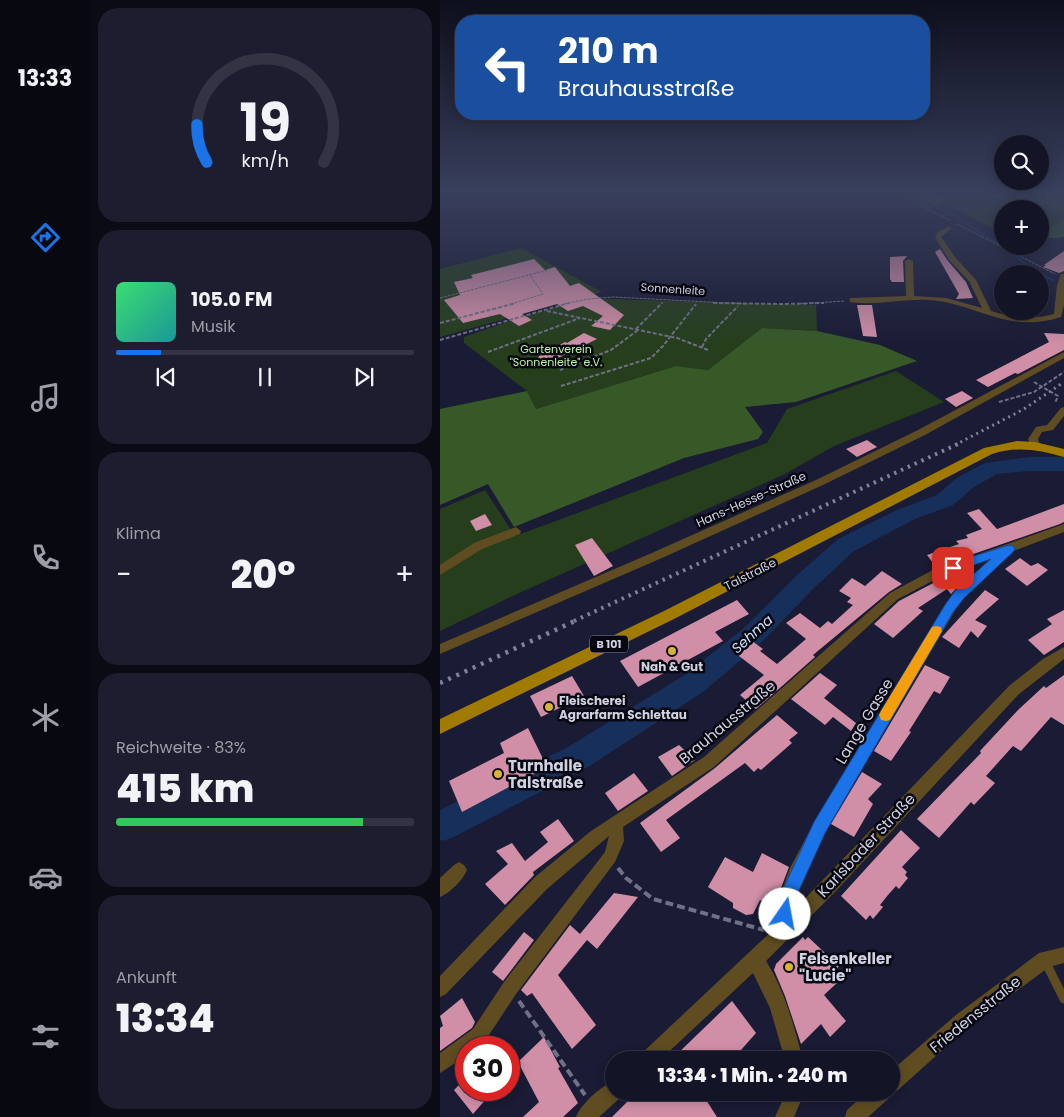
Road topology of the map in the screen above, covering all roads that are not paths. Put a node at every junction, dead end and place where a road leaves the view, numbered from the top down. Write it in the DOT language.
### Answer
graph roads {
  1 [pos="942,243"];
  2 [pos="909,261"];
  3 [pos="1063,277"];
  4 [pos="910,298"];
  5 [pos="853,300"];
  6 [pos="986,311"];
  7 [pos="1058,315"];
  8 [pos="1064,322"];
  9 [pos="1064,355"];
  10 [pos="1064,410"];
  11 [pos="1035,446"];
  12 [pos="1064,453"];
  13 [pos="1064,528"];
  14 [pos="516,531"];
  15 [pos="1009,549"];
  16 [pos="440,570"];
  17 [pos="440,649"];
  18 [pos="1064,652"];
  19 [pos="440,727"];
  20 [pos="614,824"];
  21 [pos="459,870"];
  22 [pos="440,889"];
  23 [pos="778,935"];
  24 [pos="1064,955"];
  25 [pos="1044,959"];
  26 [pos="755,960"];
  27 [pos="440,988"];
  28 [pos="1064,999"];
  29 [pos="656,1051"];
  30 [pos="792,1051"];
  31 [pos="440,1064"];
  32 [pos="900,1076"];
  33 [pos="605,1099"];
  34 [pos="792,1101"];
  35 [pos="871,1101"];
  36 [pos="590,1113"];
  37 [pos="784,1117"];
  38 [pos="854,1117"];
  1 -- 6 [label="street"];
  2 -- 4 [label="street"];
  3 -- 7 [label="street"];
  4 -- 5 [label="street"];
  4 -- 6 [label="street"];
  6 -- 7 [label="street"];
  7 -- 8 [label="street"];
  9 -- 17 [label="street, Hans-Hesse-Straße"];
  10 -- 11 [label="street"];
  11 -- 12 [label="main road, Talstraße / B 101"];
  11 -- 19 [label="main road, Talstraße / B 101"];
  13 -- 15 [label="street, Brauhausstraße"];
  14 -- 16 [label="street"];
  15 -- 20 [label="street, Brauhausstraße"];
  15 -- 23 [label="street, Lange Gasse"];
  18 -- 23 [label="street, Karlsbader Straße"];
  20 -- 27 [label="street, Brauhausstraße"];
  20 -- 31 [label="street"];
  21 -- 22 [label="street"];
  23 -- 26 [label="street, Karlsbader Straße"];
  24 -- 25 [label="street, Friedensstraße"];
  25 -- 28 [label="lane"];
  25 -- 32 [label="street, Friedensstraße"];
  26 -- 29 [label="street, Karlsbader Straße"];
  26 -- 30 [label="street"];
  33 -- 36 [label="street"];
  34 -- 37 [label="street"];
  35 -- 38 [label="street"];
}
